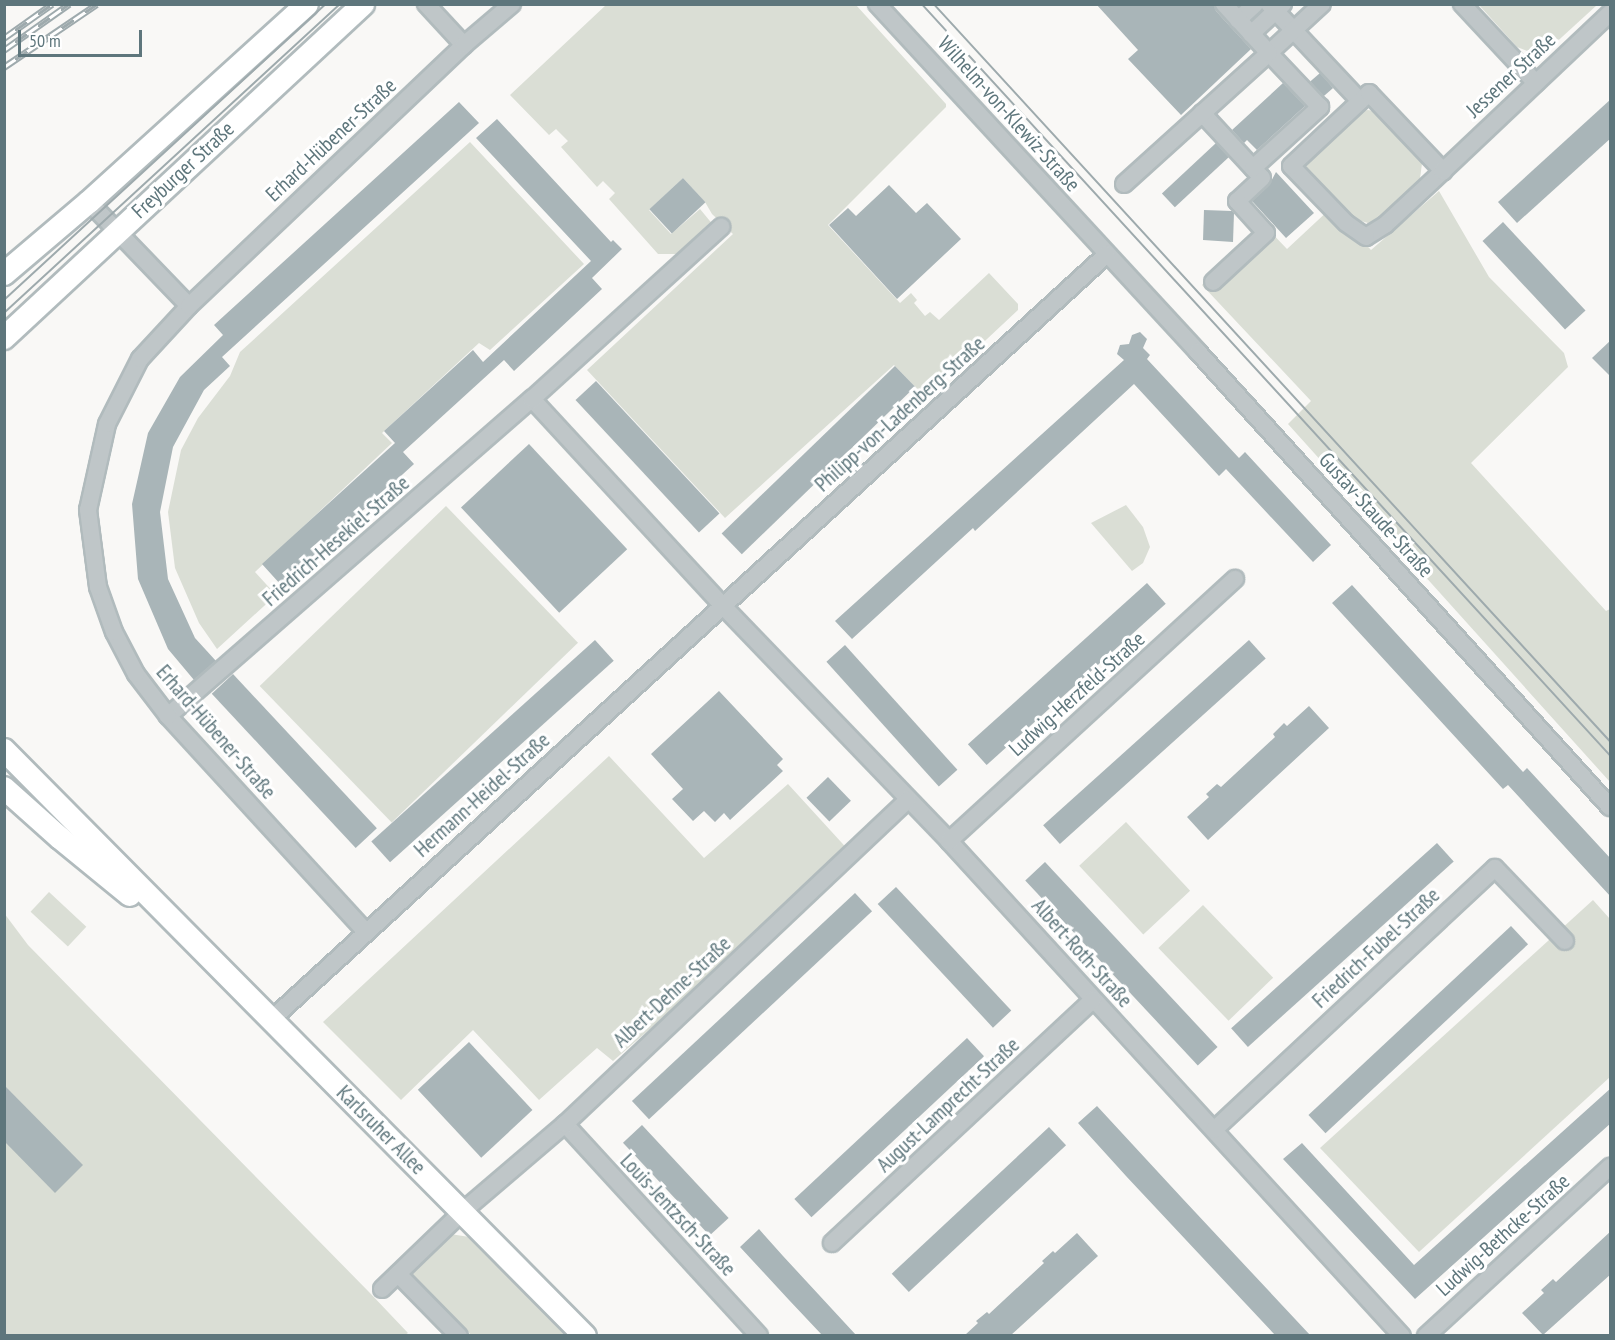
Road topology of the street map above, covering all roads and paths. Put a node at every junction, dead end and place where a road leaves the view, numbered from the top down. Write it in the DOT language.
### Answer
graph roads {
  1 [pos="307,4"];
  2 [pos="363,4"];
  3 [pos="426,4"];
  4 [pos="512,4"];
  5 [pos="877,4"];
  6 [pos="1224,4"];
  7 [pos="1255,4"];
  8 [pos="1322,4"];
  9 [pos="1462,4"];
  10 [pos="1276,7"];
  11 [pos="1611,13"];
  12 [pos="1238,20"];
  13 [pos="1294,30"];
  14 [pos="1251,34"];
  15 [pos="464,45"];
  16 [pos="1269,53"];
  17 [pos="1536,83"];
  18 [pos="1360,101"];
  19 [pos="1202,113"];
  20 [pos="1253,168"];
  21 [pos="1443,171"];
  22 [pos="1124,184"];
  23 [pos="89,202"];
  24 [pos="721,227"];
  25 [pos="117,231"];
  26 [pos="1107,254"];
  27 [pos="4,274"];
  28 [pos="1213,282"];
  29 [pos="189,306"];
  30 [pos="4,338"];
  31 [pos="532,399"];
  32 [pos="1235,579"];
  33 [pos="723,606"];
  34 [pos="168,716"];
  35 [pos="4,750"];
  36 [pos="4,788"];
  37 [pos="908,800"];
  38 [pos="1611,807"];
  39 [pos="949,841"];
  40 [pos="177,925"];
  41 [pos="366,932"];
  42 [pos="1565,941"];
  43 [pos="1093,1000"];
  44 [pos="272,1019"];
  45 [pos="565,1124"];
  46 [pos="1214,1130"];
  47 [pos="1611,1167"];
  48 [pos="462,1212"];
  49 [pos="832,1243"];
  50 [pos="398,1274"];
  51 [pos="382,1289"];
  52 [pos="459,1335"];
  53 [pos="585,1335"];
  54 [pos="759,1335"];
  55 [pos="1402,1335"];
  56 [pos="1426,1335"];
  1 -- 23 [label="street, Freyburger Straße"];
  2 -- 25 [label="street, Freyburger Straße"];
  3 -- 15 [label="street"];
  4 -- 15 [label="street"];
  5 -- 26 [label="street, Wilhelm-von-Klewiz-Straße"];
  6 -- 12 [label="street"];
  7 -- 12 [label="street"];
  8 -- 13 [label="street"];
  9 -- 17 [label="street"];
  10 -- 13 [label="street"];
  10 -- 14 [label="street"];
  11 -- 17 [label="street, Jessener Straße"];
  12 -- 14 [label="street"];
  13 -- 16 [label="street"];
  13 -- 18 [label="street"];
  14 -- 16 [label="street"];
  15 -- 29 [label="street, Erhard-Hübener-Straße"];
  16 -- 19 [label="street"];
  16 -- 20 [label="street"];
  17 -- 21 [label="street, Jessener Straße"];
  18 -- 21 [label="street"];
  18 -- 21 [label="street, Jessener Straße"];
  19 -- 20 [label="street"];
  19 -- 22 [label="street"];
  20 -- 28 [label="street"];
  23 -- 25 [label="street"];
  23 -- 27 [label="street, Freyburger Straße"];
  24 -- 31 [label="street, Friedrich-Hesekiel-Straße"];
  25 -- 29 [label="street"];
  25 -- 30 [label="street, Freyburger Straße"];
  26 -- 33 [label="street, Philipp-von-Ladenberg-Straße"];
  26 -- 38 [label="street, Gustav-Staude-Straße"];
  29 -- 34 [label="street, Erhard-Hübener-Straße"];
  31 -- 33 [label="street"];
  31 -- 34 [label="street, Friedrich-Hesekiel-Straße"];
  32 -- 39 [label="street, Ludwig-Herzfeld-Straße"];
  33 -- 37 [label="street, Albert-Roth-Straße"];
  33 -- 41 [label="street, Hermann-Heidel-Straße"];
  34 -- 41 [label="street, Erhard-Hübener-Straße"];
  35 -- 40 [label="street, Karlsruher Allee"];
  36 -- 40 [label="street, Karlsruher Allee"];
  37 -- 39 [label="street, Albert-Roth-Straße"];
  37 -- 45 [label="street, Albert-Dehne-Straße"];
  39 -- 43 [label="street, Albert-Roth-Straße"];
  40 -- 44 [label="street, Karlsruher Allee"];
  41 -- 44 [label="street, Hermann-Heidel-Straße"];
  42 -- 46 [label="street, Friedrich-Fubel-Straße"];
  43 -- 46 [label="street, Albert-Roth-Straße"];
  43 -- 49 [label="street, August-Lamprecht-Straße"];
  44 -- 48 [label="street, Karlsruher Allee"];
  45 -- 48 [label="street, Albert-Dehne-Straße"];
  45 -- 54 [label="street, Louis-Jentzsch-Straße"];
  46 -- 55 [label="street, Albert-Roth-Straße"];
  47 -- 56 [label="street, Ludwig-Bethcke-Straße"];
  48 -- 50 [label="street, Albert-Dehne-Straße"];
  48 -- 53 [label="street, Karlsruher Allee"];
  50 -- 51 [label="street, Albert-Dehne-Straße"];
  50 -- 52 [label="street"];
}
